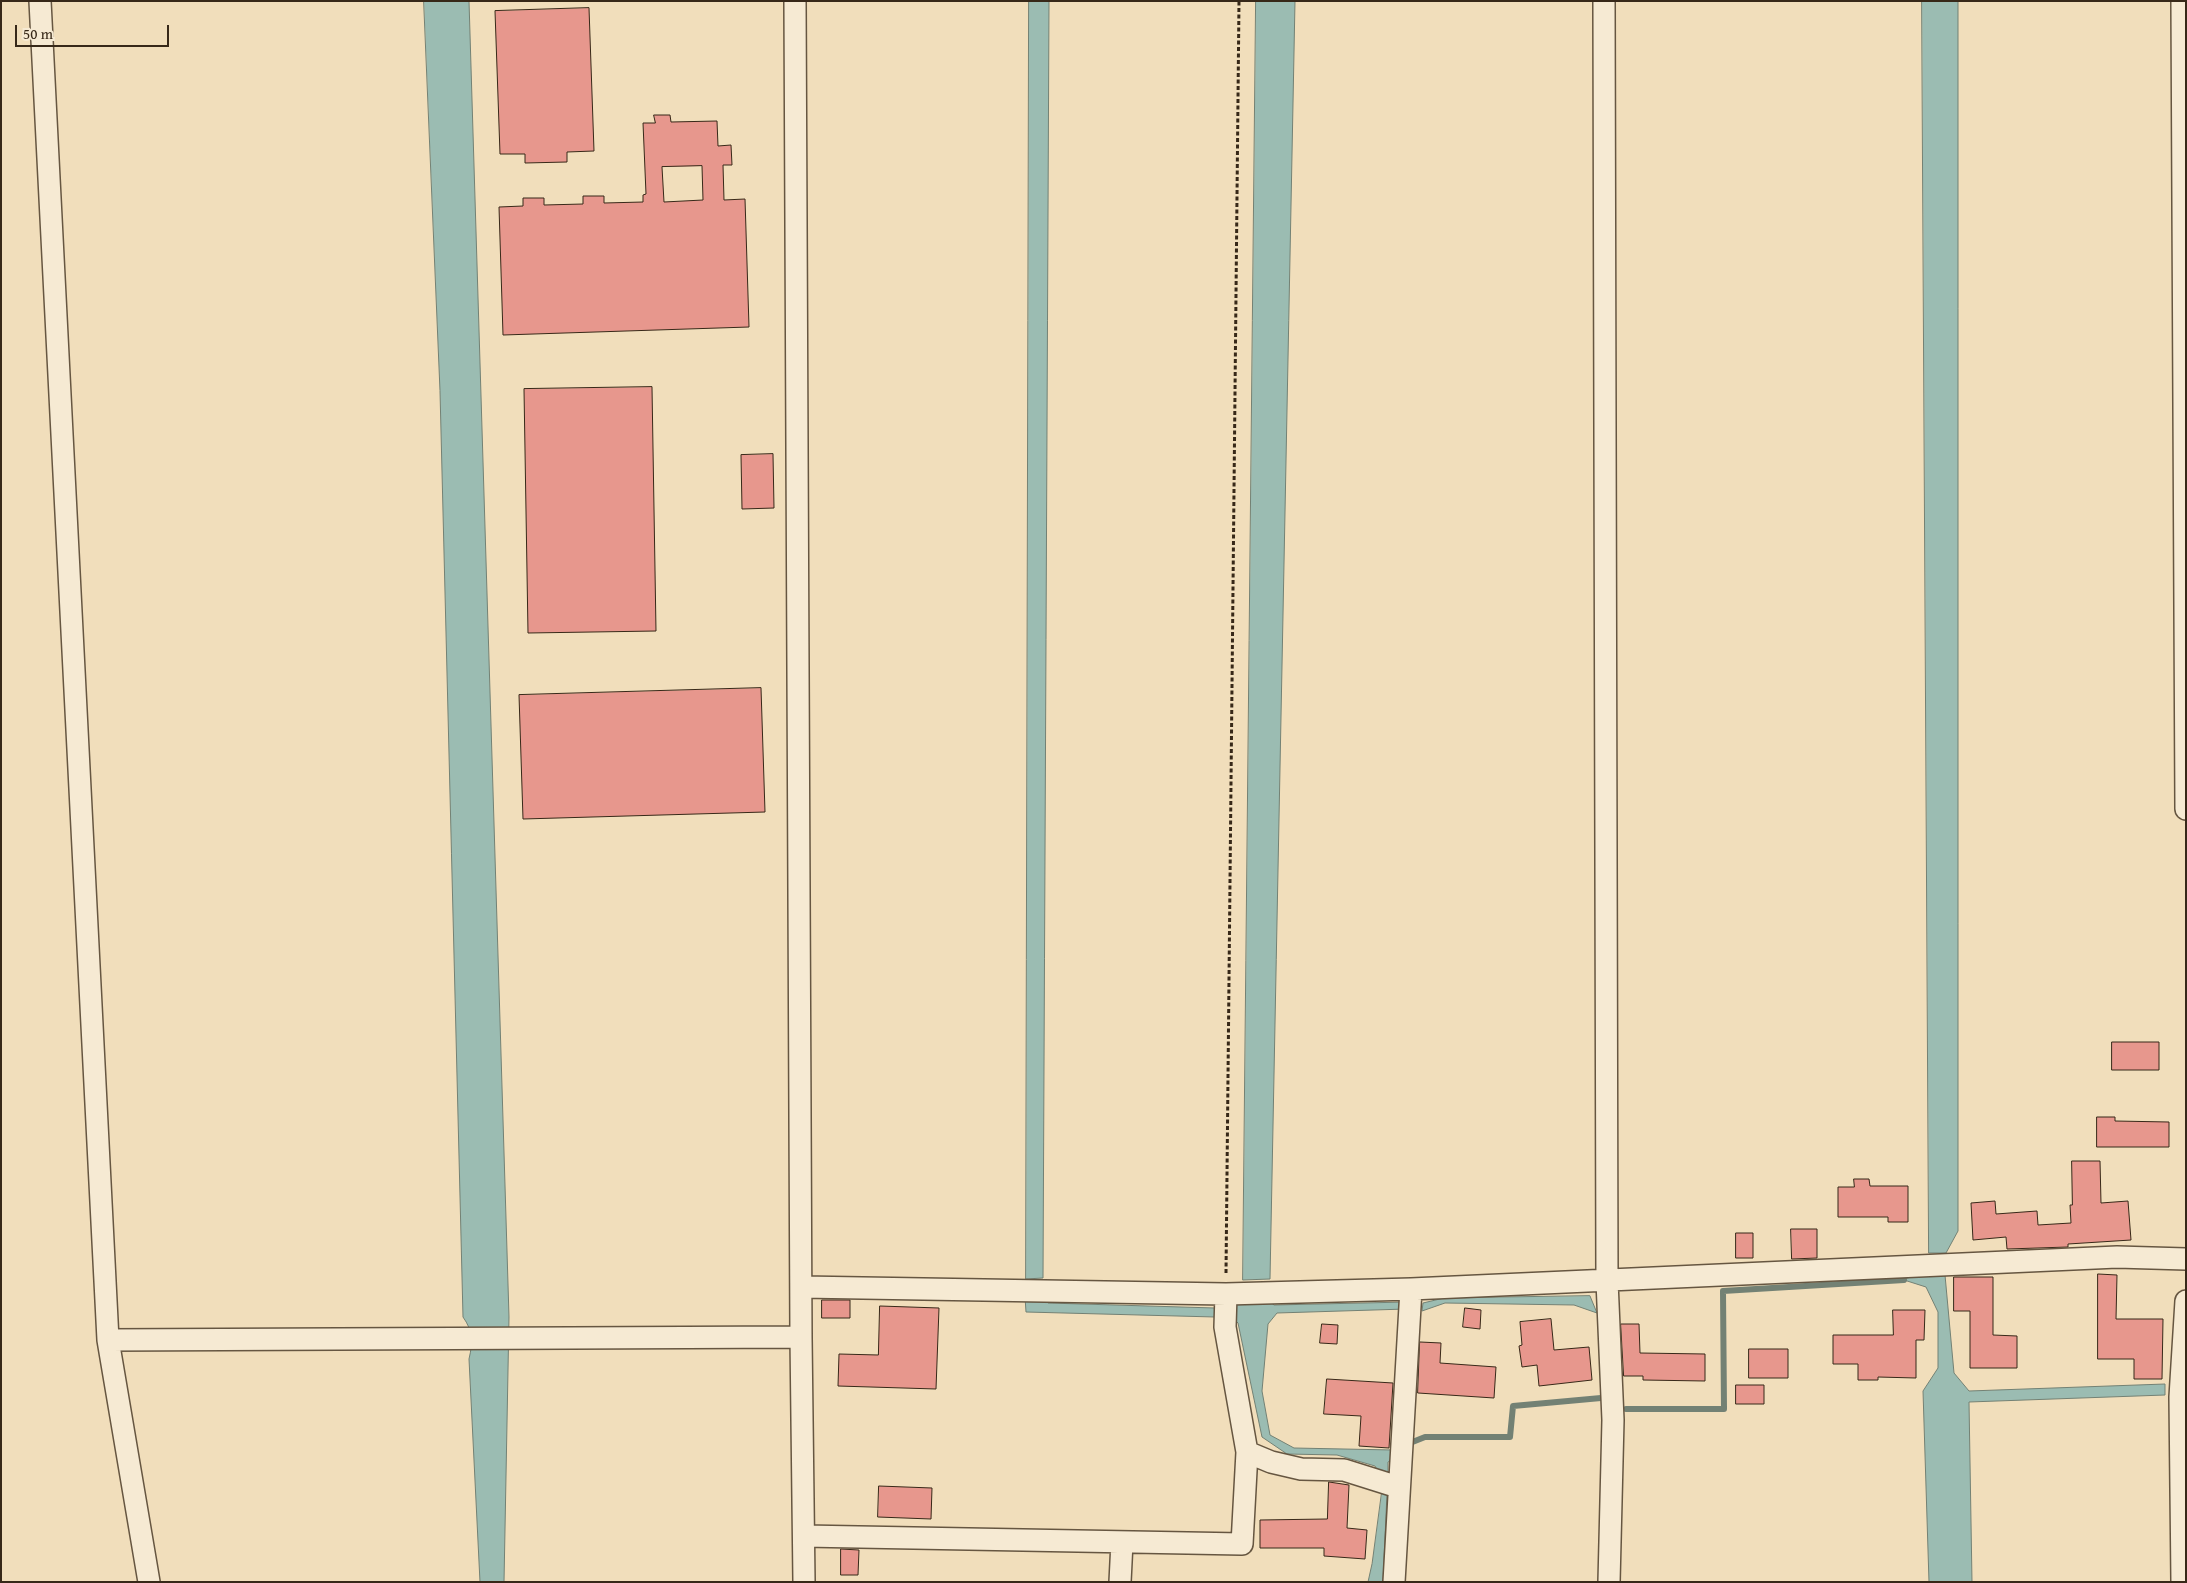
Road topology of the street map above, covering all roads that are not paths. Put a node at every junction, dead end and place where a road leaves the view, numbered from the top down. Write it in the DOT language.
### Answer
graph roads {
  1 [pos="40,1"];
  2 [pos="795,1"];
  3 [pos="1604,1"];
  4 [pos="2182,1"];
  5 [pos="2186,809"];
  6 [pos="2186,1259"];
  7 [pos="1607,1281"];
  8 [pos="802,1287"];
  9 [pos="1412,1289"];
  10 [pos="1226,1294"];
  11 [pos="2186,1301"];
  12 [pos="801,1337"];
  13 [pos="108,1340"];
  14 [pos="1247,1452"];
  15 [pos="1398,1487"];
  16 [pos="804,1536"];
  17 [pos="1122,1542"];
  18 [pos="149,1582"];
  19 [pos="804,1582"];
  20 [pos="1120,1582"];
  21 [pos="1394,1582"];
  22 [pos="1609,1582"];
  23 [pos="2182,1582"];
  1 -- 13 [label="street"];
  2 -- 8 [label="street"];
  3 -- 7 [label="street"];
  4 -- 5 [label="street"];
  6 -- 7 [label="street"];
  7 -- 9 [label="street"];
  7 -- 22 [label="street"];
  8 -- 10 [label="street"];
  8 -- 12 [label="street"];
  9 -- 10 [label="street"];
  9 -- 15 [label="street"];
  10 -- 14 [label="street"];
  11 -- 23 [label="street"];
  12 -- 13 [label="street"];
  12 -- 16 [label="street"];
  13 -- 18 [label="street"];
  14 -- 15 [label="street"];
  14 -- 17 [label="street"];
  15 -- 21 [label="street"];
  16 -- 17 [label="street"];
  16 -- 19 [label="street"];
  17 -- 20 [label="street"];
}
